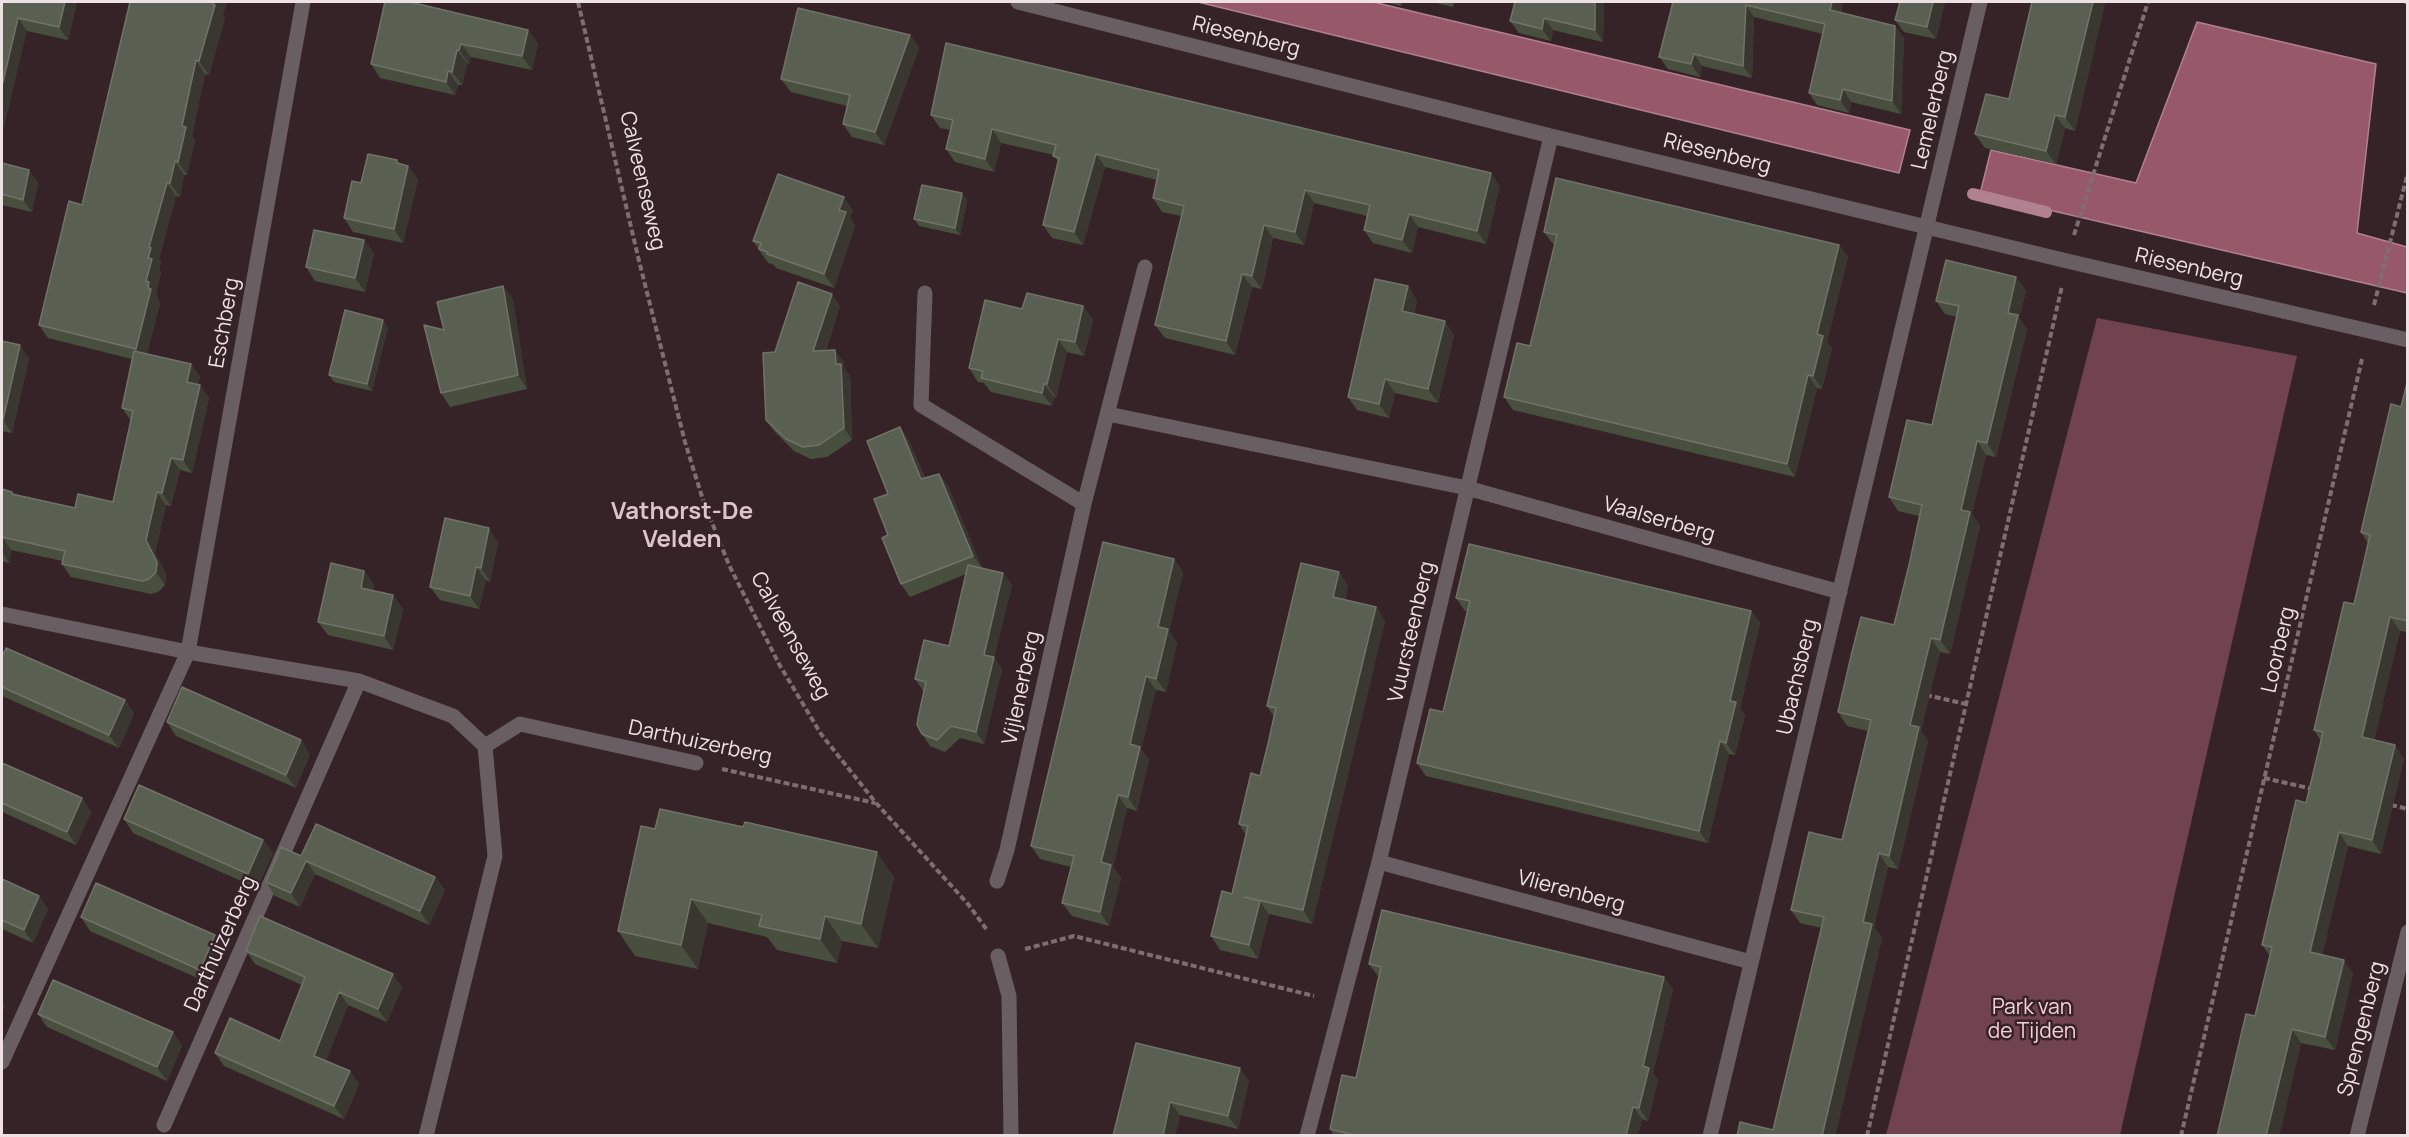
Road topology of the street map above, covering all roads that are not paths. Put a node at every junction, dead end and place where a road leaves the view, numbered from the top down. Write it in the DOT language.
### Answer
graph roads {
  1 [pos="303,2"];
  2 [pos="1018,2"];
  3 [pos="1980,2"];
  4 [pos="1551,136"];
  5 [pos="1927,227"];
  6 [pos="1145,267"];
  7 [pos="925,293"];
  8 [pos="2408,340"];
  9 [pos="1108,414"];
  10 [pos="1467,488"];
  11 [pos="1084,504"];
  12 [pos="1840,592"];
  13 [pos="2,614"];
  14 [pos="188,652"];
  15 [pos="359,681"];
  16 [pos="485,746"];
  17 [pos="696,763"];
  18 [pos="1379,862"];
  19 [pos="997,881"];
  20 [pos="2408,932"];
  21 [pos="998,956"];
  22 [pos="1751,962"];
  23 [pos="2,1062"];
  24 [pos="164,1125"];
  25 [pos="426,1136"];
  26 [pos="1011,1136"];
  27 [pos="1307,1136"];
  28 [pos="1710,1136"];
  29 [pos="2357,1136"];
  1 -- 14 [label="street, Eschberg"];
  2 -- 4 [label="street, Riesenberg"];
  3 -- 5 [label="street, Lemelerberg"];
  4 -- 5 [label="street, Riesenberg"];
  4 -- 10 [label="street, Vuursteenberg"];
  5 -- 8 [label="street, Riesenberg"];
  5 -- 12 [label="street, Ubachsberg"];
  6 -- 9 [label="street, Vijlenerberg"];
  7 -- 11 [label="street"];
  9 -- 10 [label="street"];
  9 -- 11 [label="street, Vijlenerberg"];
  10 -- 12 [label="street, Vaalserberg"];
  10 -- 18 [label="street, Vuursteenberg"];
  11 -- 19 [label="street, Vijlenerberg"];
  12 -- 22 [label="street, Ubachsberg"];
  13 -- 14 [label="street"];
  14 -- 15 [label="street"];
  14 -- 23 [label="street"];
  15 -- 16 [label="street"];
  15 -- 24 [label="street, Darthuizerberg"];
  16 -- 17 [label="street, Darthuizerberg"];
  16 -- 25 [label="street"];
  18 -- 22 [label="street, Vlierenberg"];
  18 -- 27 [label="street, Vuursteenberg"];
  20 -- 29 [label="street, Sprengenberg"];
  21 -- 26 [label="street"];
  22 -- 28 [label="street, Ubachsberg"];
}
